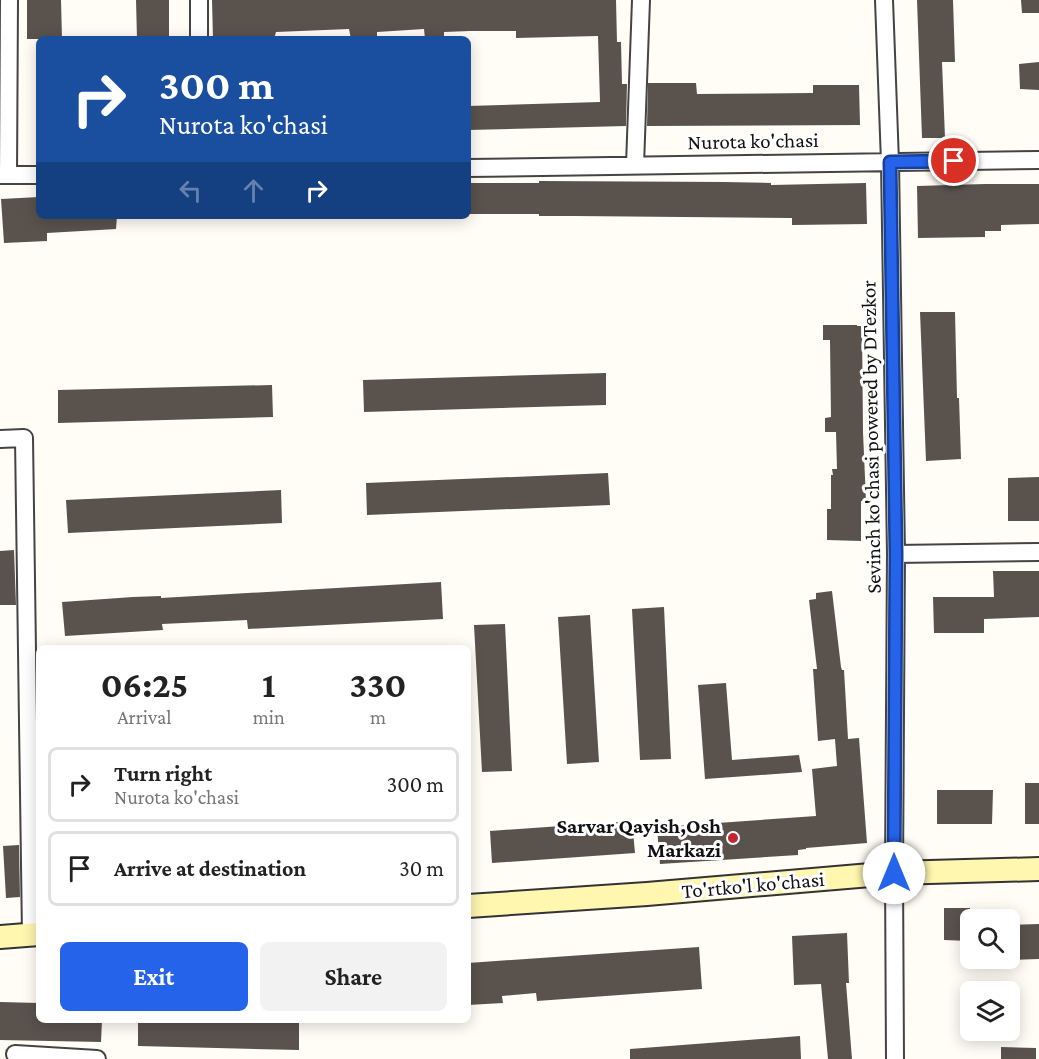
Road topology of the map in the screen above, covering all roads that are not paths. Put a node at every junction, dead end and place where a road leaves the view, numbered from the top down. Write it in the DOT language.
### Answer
graph roads {
  1 [pos="9,0"];
  2 [pos="198,0"];
  3 [pos="641,0"];
  4 [pos="884,0"];
  5 [pos="199,36"];
  6 [pos="1039,160"];
  7 [pos="890,162"];
  8 [pos="635,165"];
  9 [pos="471,168"];
  10 [pos="4,175"];
  11 [pos="36,175"];
  12 [pos="0,439"];
  13 [pos="1039,552"];
  14 [pos="896,554"];
  15 [pos="1039,869"];
  16 [pos="894,873"];
  17 [pos="471,906"];
  18 [pos="35,935"];
  19 [pos="0,937"];
  20 [pos="15,1054"];
  21 [pos="97,1059"];
  22 [pos="895,1059"];
  1 -- 10 [label="street"];
  2 -- 5 [label="street"];
  3 -- 8 [label="street"];
  4 -- 7 [label="street, Sevinch ko'chasi powered by DTezkor"];
  6 -- 7 [label="street, Nurota ko'chasi"];
  7 -- 8 [label="street, Nurota ko'chasi"];
  7 -- 14 [label="street, Sevinch ko'chasi powered by DTezkor"];
  8 -- 9 [label="street, Nurota ko'chasi"];
  10 -- 11 [label="street"];
  12 -- 18 [label="street"];
  13 -- 14 [label="street"];
  14 -- 16 [label="street, Sevinch ko'chasi powered by DTezkor"];
  15 -- 16 [label="street, To'rtko'l ko'chasi"];
  16 -- 17 [label="street, To'rtko'l ko'chasi"];
  16 -- 22 [label="street, Sevinch ko'chasi powered by DTezkor"];
  18 -- 19 [label="street"];
  20 -- 21 [label="street"];
}
